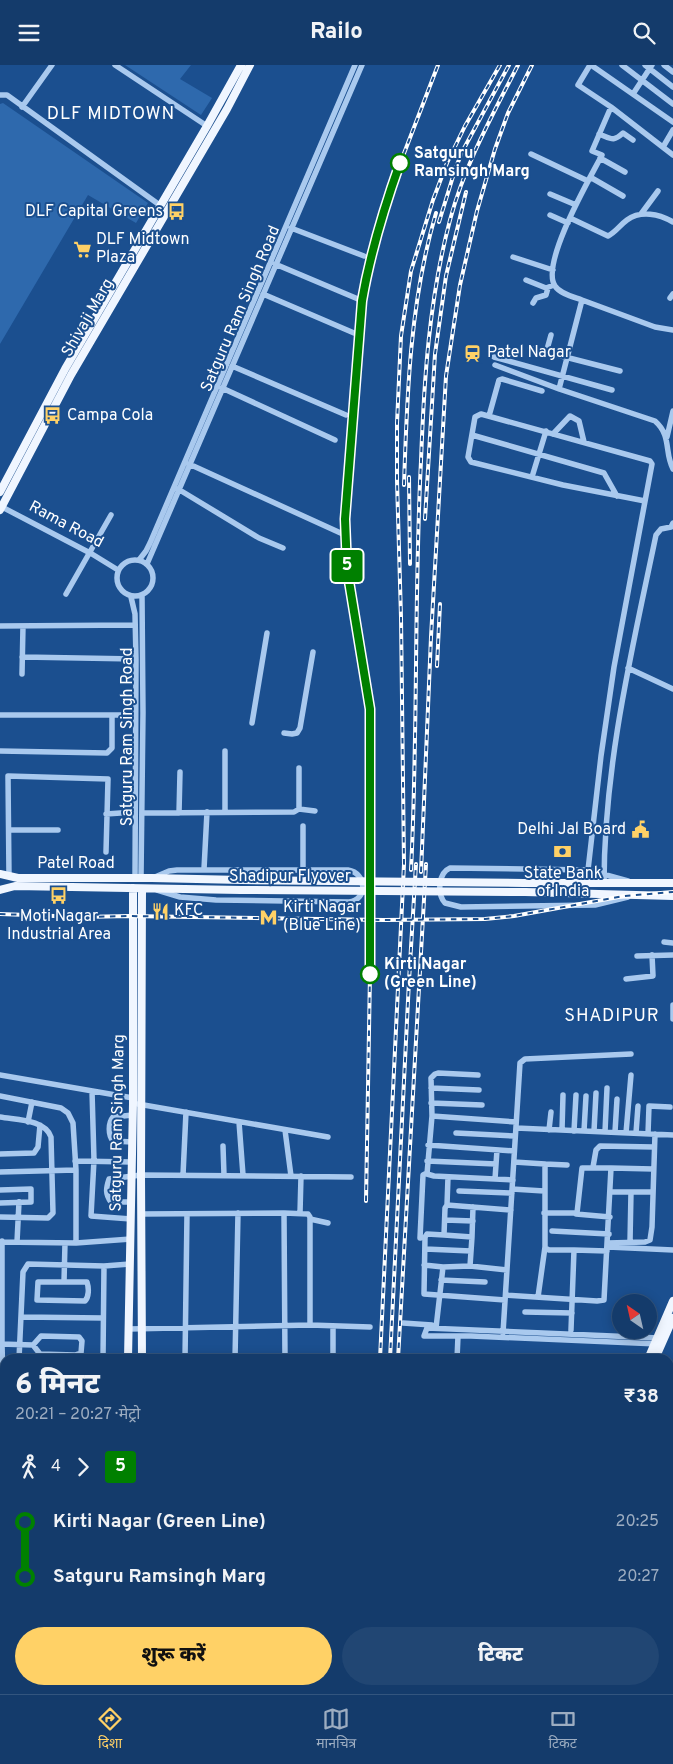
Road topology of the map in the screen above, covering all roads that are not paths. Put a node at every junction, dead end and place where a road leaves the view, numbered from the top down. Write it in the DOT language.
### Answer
graph roads {
  1 [pos="52,65"];
  2 [pos="115,65"];
  3 [pos="240,65"];
  4 [pos="250,65"];
  5 [pos="356,65"];
  6 [pos="362,65"];
  7 [pos="590,65"];
  8 [pos="622,65"];
  9 [pos="664,65"];
  10 [pos="649,66"];
  11 [pos="673,72"];
  12 [pos="642,81"];
  13 [pos="673,87"];
  14 [pos="633,94"];
  15 [pos="0,95"];
  16 [pos="673,104"];
  17 [pos="22,107"];
  18 [pos="611,107"];
  19 [pos="673,122"];
  20 [pos="207,126"];
  21 [pos="673,130"];
  22 [pos="600,134"];
  23 [pos="633,140"];
  24 [pos="663,147"];
  25 [pos="531,154"];
  26 [pos="673,155"];
  27 [pos="600,158"];
  28 [pos="625,172"];
  29 [pos="589,179"];
  30 [pos="658,191"];
  31 [pos="550,194"];
  32 [pos="623,196"];
  33 [pos="576,205"];
  34 [pos="161,206"];
  35 [pos="642,214"];
  36 [pos="550,215"];
  37 [pos="569,220"];
  38 [pos="673,222"];
  39 [pos="291,228"];
  40 [pos="364,256"];
  41 [pos="513,257"];
  42 [pos="275,265"];
  43 [pos="553,270"];
  44 [pos="526,280"];
  45 [pos="551,287"];
  46 [pos="263,294"];
  47 [pos="358,299"];
  48 [pos="582,300"];
  49 [pos="533,303"];
  50 [pos="673,330"];
  51 [pos="354,333"];
  52 [pos="552,335"];
  53 [pos="530,348"];
  54 [pos="546,353"];
  55 [pos="494,357"];
  56 [pos="567,357"];
  57 [pos="494,365"];
  58 [pos="232,366"];
  59 [pos="620,371"];
  60 [pos="562,377"];
  61 [pos="222,388"];
  62 [pos="559,389"];
  63 [pos="612,390"];
  64 [pos="542,391"];
  65 [pos="673,411"];
  66 [pos="346,415"];
  67 [pos="489,416"];
  68 [pos="546,431"];
  69 [pos="554,434"];
  70 [pos="472,435"];
  71 [pos="667,437"];
  72 [pos="335,439"];
  73 [pos="584,442"];
  74 [pos="540,453"];
  75 [pos="189,464"];
  76 [pos="673,469"];
  77 [pos="532,477"];
  78 [pos="178,489"];
  79 [pos="0,492"];
  80 [pos="617,495"];
  81 [pos="645,501"];
  82 [pos="1,507"];
  83 [pos="111,515"];
  84 [pos="672,527"];
  85 [pos="345,535"];
  86 [pos="283,548"];
  87 [pos="90,553"];
  88 [pos="139,561"];
  89 [pos="147,564"];
  90 [pos="118,570"];
  91 [pos="66,594"];
  92 [pos="142,595"];
  93 [pos="131,597"];
  94 [pos="23,625"];
  95 [pos="135,625"];
  96 [pos="0,626"];
  97 [pos="267,633"];
  98 [pos="313,652"];
  99 [pos="22,657"];
  100 [pos="136,659"];
  101 [pos="628,669"];
  102 [pos="22,674"];
  103 [pos="673,689"];
  104 [pos="0,715"];
  105 [pos="134,715"];
  106 [pos="112,716"];
  107 [pos="252,723"];
  108 [pos="284,733"];
  109 [pos="0,751"];
  110 [pos="225,751"];
  111 [pos="299,768"];
  112 [pos="180,772"];
  113 [pos="299,809"];
  114 [pos="315,811"];
  115 [pos="135,812"];
  116 [pos="207,812"];
  117 [pos="224,812"];
  118 [pos="106,813"];
  119 [pos="142,813"];
  120 [pos="179,813"];
  121 [pos="303,826"];
  122 [pos="58,830"];
  123 [pos="9,831"];
  124 [pos="106,852"];
  125 [pos="204,869"];
  126 [pos="303,870"];
  127 [pos="588,871"];
  128 [pos="604,874"];
  129 [pos="0,876"];
  130 [pos="10,876"];
  131 [pos="18,878"];
  132 [pos="138,878"];
  133 [pos="153,878"];
  134 [pos="635,883"];
  135 [pos="673,883"];
  136 [pos="604,884"];
  137 [pos="0,886"];
  138 [pos="15,886"];
  139 [pos="133,888"];
  140 [pos="142,889"];
  141 [pos="153,889"];
  142 [pos="0,890"];
  143 [pos="638,895"];
  144 [pos="673,896"];
  145 [pos="664,942"];
  146 [pos="673,943"];
  147 [pos="652,955"];
  148 [pos="673,955"];
  149 [pos="637,956"];
  150 [pos="626,979"];
  151 [pos="673,1005"];
  152 [pos="673,1019"];
  153 [pos="631,1055"];
  154 [pos="0,1075"];
  155 [pos="478,1075"];
  156 [pos="631,1075"];
  157 [pos="431,1088"];
  158 [pos="608,1089"];
  159 [pos="479,1090"];
  160 [pos="92,1091"];
  161 [pos="596,1093"];
  162 [pos="563,1095"];
  163 [pos="576,1095"];
  164 [pos="0,1096"];
  165 [pos="586,1096"];
  166 [pos="617,1099"];
  167 [pos="133,1101"];
  168 [pos="32,1102"];
  169 [pos="431,1103"];
  170 [pos="142,1105"];
  171 [pos="482,1105"];
  172 [pos="638,1106"];
  173 [pos="670,1107"];
  174 [pos="186,1112"];
  175 [pos="551,1112"];
  176 [pos="133,1115"];
  177 [pos="432,1116"];
  178 [pos="0,1117"];
  179 [pos="28,1122"];
  180 [pos="239,1122"];
  181 [pos="40,1125"];
  182 [pos="516,1125"];
  183 [pos="549,1129"];
  184 [pos="285,1130"];
  185 [pos="562,1130"];
  186 [pos="574,1131"];
  187 [pos="584,1131"];
  188 [pos="594,1131"];
  189 [pos="605,1132"];
  190 [pos="615,1132"];
  191 [pos="456,1133"];
  192 [pos="626,1133"];
  193 [pos="636,1133"];
  194 [pos="651,1134"];
  195 [pos="673,1135"];
  196 [pos="515,1136"];
  197 [pos="328,1137"];
  198 [pos="132,1141"];
  199 [pos="428,1145"];
  200 [pos="223,1146"];
  201 [pos="654,1147"];
  202 [pos="497,1150"];
  203 [pos="514,1151"];
  204 [pos="0,1154"];
  205 [pos="94,1160"];
  206 [pos="75,1161"];
  207 [pos="427,1161"];
  208 [pos="132,1162"];
  209 [pos="514,1162"];
  210 [pos="496,1164"];
  211 [pos="545,1164"];
  212 [pos="567,1165"];
  213 [pos="593,1167"];
  214 [pos="611,1168"];
  215 [pos="76,1169"];
  216 [pos="653,1169"];
  217 [pos="53,1172"];
  218 [pos="0,1173"];
  219 [pos="426,1173"];
  220 [pos="132,1175"];
  221 [pos="141,1175"];
  222 [pos="183,1175"];
  223 [pos="224,1175"];
  224 [pos="244,1175"];
  225 [pos="291,1176"];
  226 [pos="301,1176"];
  227 [pos="351,1177"];
  228 [pos="448,1177"];
  229 [pos="495,1179"];
  230 [pos="512,1180"];
  231 [pos="0,1190"];
  232 [pos="459,1191"];
  233 [pos="512,1191"];
  234 [pos="544,1191"];
  235 [pos="652,1191"];
  236 [pos="611,1192"];
  237 [pos="631,1192"];
  238 [pos="0,1203"];
  239 [pos="19,1203"];
  240 [pos="131,1203"];
  241 [pos="448,1205"];
  242 [pos="473,1207"];
  243 [pos="511,1210"];
  244 [pos="238,1213"];
  245 [pos="284,1213"];
  246 [pos="300,1213"];
  247 [pos="544,1213"];
  248 [pos="141,1214"];
  249 [pos="187,1214"];
  250 [pos="576,1214"];
  251 [pos="0,1217"];
  252 [pos="19,1217"];
  253 [pos="610,1217"];
  254 [pos="131,1219"];
  255 [pos="310,1219"];
  256 [pos="445,1220"];
  257 [pos="472,1221"];
  258 [pos="328,1223"];
  259 [pos="552,1231"];
  260 [pos="609,1234"];
  261 [pos="444,1235"];
  262 [pos="472,1237"];
  263 [pos="420,1238"];
  264 [pos="130,1239"];
  265 [pos="1,1241"];
  266 [pos="17,1242"];
  267 [pos="630,1242"];
  268 [pos="65,1243"];
  269 [pos="76,1243"];
  270 [pos="545,1247"];
  271 [pos="608,1247"];
  272 [pos="425,1249"];
  273 [pos="574,1250"];
  274 [pos="471,1251"];
  275 [pos="673,1251"];
  276 [pos="1,1263"];
  277 [pos="130,1264"];
  278 [pos="64,1265"];
  279 [pos="424,1265"];
  280 [pos="104,1266"];
  281 [pos="470,1266"];
  282 [pos="443,1267"];
  283 [pos="507,1270"];
  284 [pos="441,1280"];
  285 [pos="64,1282"];
  286 [pos="485,1282"];
  287 [pos="440,1295"];
  288 [pos="538,1297"];
  289 [pos="505,1298"];
  290 [pos="572,1299"];
  291 [pos="673,1301"];
  292 [pos="525,1312"];
  293 [pos="572,1313"];
  294 [pos="21,1317"];
  295 [pos="103,1318"];
  296 [pos="673,1318"];
  297 [pos="403,1323"];
  298 [pos="310,1325"];
  299 [pos="437,1326"];
  300 [pos="236,1327"];
  301 [pos="284,1327"];
  302 [pos="333,1327"];
  303 [pos="370,1327"];
  304 [pos="142,1328"];
  305 [pos="129,1329"];
  306 [pos="185,1329"];
  307 [pos="571,1330"];
  308 [pos="503,1334"];
  309 [pos="458,1336"];
  310 [pos="659,1341"];
  311 [pos="1,1344"];
  312 [pos="20,1344"];
  313 [pos="33,1345"];
  314 [pos="19,1354"];
  315 [pos="40,1354"];
  316 [pos="78,1354"];
  317 [pos="104,1354"];
  318 [pos="128,1354"];
  319 [pos="142,1354"];
  320 [pos="185,1354"];
  321 [pos="235,1354"];
  322 [pos="285,1354"];
  323 [pos="334,1354"];
  324 [pos="457,1354"];
  325 [pos="651,1354"];
  326 [pos="656,1354"];
  1 -- 17 [label="street"];
  2 -- 20 [label="street"];
  3 -- 20 [label="main road, Shivaji Marg"];
  4 -- 82 [label="main road, Shivaji Marg"];
  5 -- 88 [label="street, Satguru Ram Singh Road"];
  6 -- 39 [label="street, Satguru Ram Singh Road"];
  7 -- 14 [label="street"];
  7 -- 18 [label="street"];
  8 -- 12 [label="street"];
  9 -- 11 [label="street"];
  10 -- 12 [label="street"];
  10 -- 13 [label="street"];
  12 -- 14 [label="street"];
  12 -- 16 [label="street"];
  14 -- 19 [label="street"];
  15 -- 17 [label="street"];
  17 -- 34 [label="street"];
  18 -- 22 [label="street"];
  18 -- 24 [label="street"];
  20 -- 34 [label="main road, Shivaji Marg"];
  21 -- 24 [label="street"];
  22 -- 23 [label="street"];
  22 -- 27 [label="street"];
  24 -- 26 [label="street"];
  25 -- 29 [label="street"];
  27 -- 28 [label="street"];
  27 -- 29 [label="street"];
  29 -- 32 [label="street"];
  29 -- 33 [label="street"];
  30 -- 35 [label="street"];
  31 -- 33 [label="street"];
  33 -- 37 [label="street"];
  34 -- 79 [label="main road, Shivaji Marg"];
  35 -- 37 [label="street"];
  35 -- 38 [label="street"];
  36 -- 37 [label="street"];
  37 -- 43 [label="street"];
  39 -- 40 [label="street"];
  39 -- 42 [label="street, Satguru Ram Singh Road"];
  41 -- 43 [label="street"];
  42 -- 46 [label="street, Satguru Ram Singh Road"];
  42 -- 47 [label="street"];
  43 -- 45 [label="street"];
  44 -- 45 [label="street"];
  45 -- 48 [label="street"];
  45 -- 49 [label="street"];
  46 -- 51 [label="street"];
  46 -- 58 [label="street, Satguru Ram Singh Road"];
  48 -- 50 [label="street"];
  48 -- 56 [label="street"];
  52 -- 54 [label="street"];
  53 -- 54 [label="street"];
  54 -- 56 [label="street"];
  55 -- 60 [label="street"];
  56 -- 59 [label="street"];
  56 -- 60 [label="street"];
  57 -- 62 [label="street"];
  58 -- 61 [label="street, Satguru Ram Singh Road"];
  58 -- 66 [label="street"];
  60 -- 62 [label="street"];
  60 -- 63 [label="street"];
  61 -- 72 [label="street"];
  61 -- 75 [label="street, Satguru Ram Singh Road"];
  62 -- 71 [label="street"];
  64 -- 67 [label="street"];
  65 -- 71 [label="street"];
  67 -- 68 [label="street"];
  67 -- 70 [label="street"];
  68 -- 69 [label="street"];
  68 -- 74 [label="street"];
  69 -- 73 [label="street"];
  69 -- 73 [label="street"];
  70 -- 74 [label="street"];
  70 -- 77 [label="street"];
  71 -- 76 [label="street"];
  73 -- 81 [label="street"];
  74 -- 77 [label="street"];
  74 -- 80 [label="street"];
  75 -- 78 [label="street, Satguru Ram Singh Road"];
  75 -- 85 [label="street"];
  77 -- 80 [label="street"];
  78 -- 86 [label="street"];
  78 -- 89 [label="street, Satguru Ram Singh Road"];
  80 -- 81 [label="street"];
  81 -- 127 [label="street"];
  82 -- 87 [label="street, Rama Road"];
  83 -- 87 [label="street"];
  84 -- 101 [label="street"];
  87 -- 90 [label="street, Rama Road"];
  87 -- 91 [label="street"];
  88 -- 89 [label="street"];
  88 -- 90 [label="street"];
  89 -- 92 [label="street"];
  90 -- 93 [label="street"];
  92 -- 93 [label="street"];
  92 -- 119 [label="street, Satguru Ram Singh Road"];
  93 -- 95 [label="street, Satguru Ram Singh Road"];
  94 -- 95 [label="street"];
  94 -- 96 [label="street"];
  94 -- 99 [label="street"];
  95 -- 100 [label="street, Satguru Ram Singh Road"];
  97 -- 107 [label="street"];
  98 -- 108 [label="street"];
  99 -- 100 [label="street"];
  99 -- 102 [label="street"];
  100 -- 105 [label="street, Satguru Ram Singh Road"];
  101 -- 103 [label="street"];
  101 -- 128 [label="street"];
  104 -- 106 [label="street"];
  105 -- 106 [label="street"];
  105 -- 115 [label="street, Satguru Ram Singh Road"];
  106 -- 109 [label="street"];
  110 -- 117 [label="street"];
  111 -- 113 [label="street"];
  112 -- 120 [label="street"];
  113 -- 114 [label="street"];
  113 -- 117 [label="street"];
  115 -- 118 [label="street"];
  115 -- 132 [label="street, Satguru Ram Singh Road"];
  116 -- 117 [label="street"];
  116 -- 120 [label="street"];
  116 -- 125 [label="street"];
  118 -- 123 [label="street"];
  118 -- 124 [label="street"];
  119 -- 120 [label="street"];
  119 -- 132 [label="street, Satguru Ram Singh Road"];
  121 -- 126 [label="street"];
  122 -- 123 [label="street"];
  123 -- 130 [label="street"];
  125 -- 126 [label="street"];
  125 -- 133 [label="street"];
  126 -- 141 [label="street"];
  127 -- 128 [label="street"];
  127 -- 143 [label="street"];
  128 -- 134 [label="street"];
  128 -- 136 [label="street"];
  129 -- 130 [label="main road, Patel Road"];
  129 -- 131 [label="main road"];
  130 -- 131 [label="main road, Patel Road"];
  131 -- 132 [label="main road, Patel Road"];
  132 -- 133 [label="main road, Patel Road"];
  133 -- 136 [label="main road, Shadipur Flyover, bridge"];
  134 -- 135 [label="main road"];
  134 -- 136 [label="main road"];
  137 -- 138 [label="main road"];
  138 -- 139 [label="main road, Patel Road"];
  138 -- 142 [label="main road, Patel Road"];
  139 -- 140 [label="main road, Patel Road"];
  139 -- 167 [label="main road, Satguru Ram Singh Marg"];
  140 -- 141 [label="main road, Patel Road"];
  140 -- 170 [label="main road, Satguru Ram Singh Marg"];
  141 -- 143 [label="main road, Shadipur Flyover, bridge"];
  143 -- 144 [label="main road"];
  145 -- 146 [label="street"];
  147 -- 148 [label="street"];
  147 -- 149 [label="street"];
  147 -- 150 [label="street"];
  151 -- 152 [label="street"];
  153 -- 182 [label="street"];
  154 -- 160 [label="street"];
  155 -- 157 [label="street"];
  156 -- 192 [label="street"];
  157 -- 159 [label="street"];
  157 -- 169 [label="street"];
  158 -- 189 [label="street"];
  160 -- 167 [label="street"];
  160 -- 205 [label="street"];
  161 -- 188 [label="street"];
  162 -- 185 [label="street"];
  163 -- 186 [label="street"];
  164 -- 168 [label="street"];
  165 -- 187 [label="street"];
  166 -- 190 [label="street"];
  167 -- 170 [label="street"];
  167 -- 176 [label="main road, Satguru Ram Singh Marg"];
  168 -- 179 [label="street"];
  168 -- 206 [label="street"];
  169 -- 171 [label="street"];
  169 -- 177 [label="street"];
  170 -- 174 [label="street"];
  170 -- 221 [label="main road, Satguru Ram Singh Marg"];
  172 -- 193 [label="street"];
  173 -- 194 [label="street"];
  174 -- 180 [label="street"];
  174 -- 222 [label="street"];
  175 -- 183 [label="street"];
  176 -- 198 [label="main road, Satguru Ram Singh Marg"];
  176 -- 198 [label="street"];
  177 -- 182 [label="street"];
  177 -- 199 [label="street"];
  178 -- 179 [label="street"];
  179 -- 181 [label="street"];
  180 -- 184 [label="street"];
  180 -- 224 [label="street"];
  181 -- 204 [label="street"];
  181 -- 217 [label="street"];
  182 -- 183 [label="street"];
  182 -- 196 [label="street"];
  183 -- 185 [label="street"];
  184 -- 197 [label="street"];
  184 -- 225 [label="street"];
  185 -- 186 [label="street"];
  186 -- 187 [label="street"];
  187 -- 188 [label="street"];
  188 -- 189 [label="street"];
  189 -- 190 [label="street"];
  190 -- 192 [label="street"];
  191 -- 196 [label="street"];
  192 -- 193 [label="street"];
  193 -- 194 [label="street"];
  194 -- 195 [label="street"];
  194 -- 201 [label="street"];
  196 -- 203 [label="street"];
  198 -- 208 [label="main road, Satguru Ram Singh Marg"];
  199 -- 202 [label="street"];
  199 -- 207 [label="street"];
  200 -- 223 [label="street"];
  201 -- 213 [label="street"];
  201 -- 216 [label="street"];
  202 -- 203 [label="street"];
  202 -- 210 [label="street"];
  203 -- 209 [label="street"];
  205 -- 206 [label="street"];
  205 -- 208 [label="street"];
  205 -- 254 [label="street"];
  206 -- 215 [label="street"];
  207 -- 210 [label="street"];
  207 -- 219 [label="street"];
  208 -- 220 [label="main road, Satguru Ram Singh Marg"];
  209 -- 211 [label="street"];
  209 -- 230 [label="street"];
  210 -- 229 [label="street"];
  211 -- 212 [label="street"];
  211 -- 234 [label="street"];
  213 -- 214 [label="street"];
  213 -- 250 [label="street"];
  214 -- 216 [label="street"];
  214 -- 236 [label="street"];
  215 -- 217 [label="street"];
  215 -- 269 [label="street"];
  216 -- 235 [label="street"];
  217 -- 218 [label="street"];
  217 -- 252 [label="street"];
  219 -- 228 [label="street"];
  219 -- 263 [label="street"];
  220 -- 221 [label="street"];
  220 -- 240 [label="main road, Satguru Ram Singh Marg"];
  220 -- 240 [label="street"];
  221 -- 222 [label="street"];
  221 -- 248 [label="main road, Satguru Ram Singh Marg"];
  222 -- 223 [label="street"];
  223 -- 224 [label="street"];
  224 -- 225 [label="street"];
  225 -- 226 [label="street"];
  226 -- 227 [label="street"];
  226 -- 246 [label="street"];
  228 -- 229 [label="street"];
  228 -- 241 [label="street"];
  229 -- 230 [label="street"];
  230 -- 233 [label="street"];
  231 -- 239 [label="street"];
  232 -- 233 [label="street"];
  233 -- 234 [label="street"];
  233 -- 243 [label="street"];
  234 -- 247 [label="street"];
  235 -- 237 [label="street"];
  235 -- 267 [label="street"];
  236 -- 237 [label="street"];
  236 -- 253 [label="street"];
  237 -- 267 [label="street"];
  238 -- 239 [label="street"];
  239 -- 252 [label="street"];
  240 -- 254 [label="main road, Satguru Ram Singh Marg"];
  241 -- 242 [label="street"];
  241 -- 256 [label="street"];
  242 -- 243 [label="street"];
  242 -- 257 [label="street"];
  243 -- 283 [label="street"];
  244 -- 245 [label="street"];
  244 -- 249 [label="street"];
  244 -- 300 [label="street"];
  245 -- 246 [label="street"];
  245 -- 301 [label="street"];
  246 -- 255 [label="street"];
  247 -- 250 [label="street"];
  247 -- 270 [label="street"];
  248 -- 249 [label="street"];
  248 -- 304 [label="main road, Satguru Ram Singh Marg"];
  249 -- 306 [label="street"];
  250 -- 253 [label="street"];
  251 -- 252 [label="street"];
  252 -- 266 [label="street"];
  253 -- 260 [label="street"];
  254 -- 264 [label="main road, Satguru Ram Singh Marg"];
  255 -- 258 [label="street"];
  255 -- 298 [label="street"];
  256 -- 257 [label="street"];
  256 -- 261 [label="street"];
  257 -- 262 [label="street"];
  259 -- 260 [label="street"];
  260 -- 271 [label="street"];
  261 -- 262 [label="street"];
  261 -- 272 [label="street"];
  262 -- 274 [label="street"];
  264 -- 269 [label="street"];
  264 -- 277 [label="main road, Satguru Ram Singh Marg"];
  265 -- 266 [label="street"];
  265 -- 276 [label="street"];
  266 -- 268 [label="street"];
  267 -- 271 [label="street"];
  268 -- 269 [label="street"];
  268 -- 278 [label="street"];
  270 -- 273 [label="street"];
  270 -- 288 [label="street"];
  271 -- 273 [label="street"];
  271 -- 275 [label="street"];
  271 -- 290 [label="street"];
  272 -- 274 [label="street"];
  272 -- 279 [label="street"];
  273 -- 290 [label="street"];
  274 -- 281 [label="street"];
  276 -- 311 [label="street"];
  277 -- 280 [label="street"];
  277 -- 305 [label="main road, Satguru Ram Singh Marg"];
  278 -- 280 [label="street"];
  278 -- 285 [label="street"];
  278 -- 294 [label="street"];
  279 -- 282 [label="street"];
  279 -- 287 [label="street"];
  280 -- 295 [label="street"];
  281 -- 282 [label="street"];
  281 -- 283 [label="street"];
  282 -- 284 [label="street"];
  283 -- 289 [label="street"];
  284 -- 286 [label="street"];
  284 -- 287 [label="street"];
  285 -- 285 [label="street"];
  287 -- 289 [label="street"];
  287 -- 299 [label="street"];
  288 -- 289 [label="street"];
  288 -- 290 [label="street"];
  289 -- 308 [label="street"];
  290 -- 293 [label="street"];
  291 -- 310 [label="main road"];
  292 -- 293 [label="street"];
  293 -- 307 [label="street"];
  294 -- 295 [label="street"];
  294 -- 312 [label="street"];
  295 -- 317 [label="street"];
  296 -- 310 [label="main road"];
  297 -- 299 [label="street"];
  298 -- 301 [label="street"];
  298 -- 302 [label="street"];
  299 -- 308 [label="street"];
  299 -- 309 [label="street"];
  300 -- 301 [label="street"];
  300 -- 306 [label="street"];
  300 -- 321 [label="street"];
  301 -- 322 [label="street"];
  302 -- 303 [label="street"];
  302 -- 323 [label="street"];
  304 -- 305 [label="street"];
  304 -- 306 [label="street"];
  304 -- 319 [label="main road, Satguru Ram Singh Marg"];
  305 -- 318 [label="main road, Satguru Ram Singh Marg"];
  306 -- 320 [label="street"];
  308 -- 309 [label="street"];
  308 -- 310 [label="street"];
  309 -- 324 [label="street"];
  310 -- 325 [label="main road"];
  310 -- 326 [label="main road"];
  311 -- 312 [label="street"];
  312 -- 313 [label="street"];
  312 -- 314 [label="street"];
  313 -- 315 [label="street"];
  313 -- 316 [label="street"];
}
